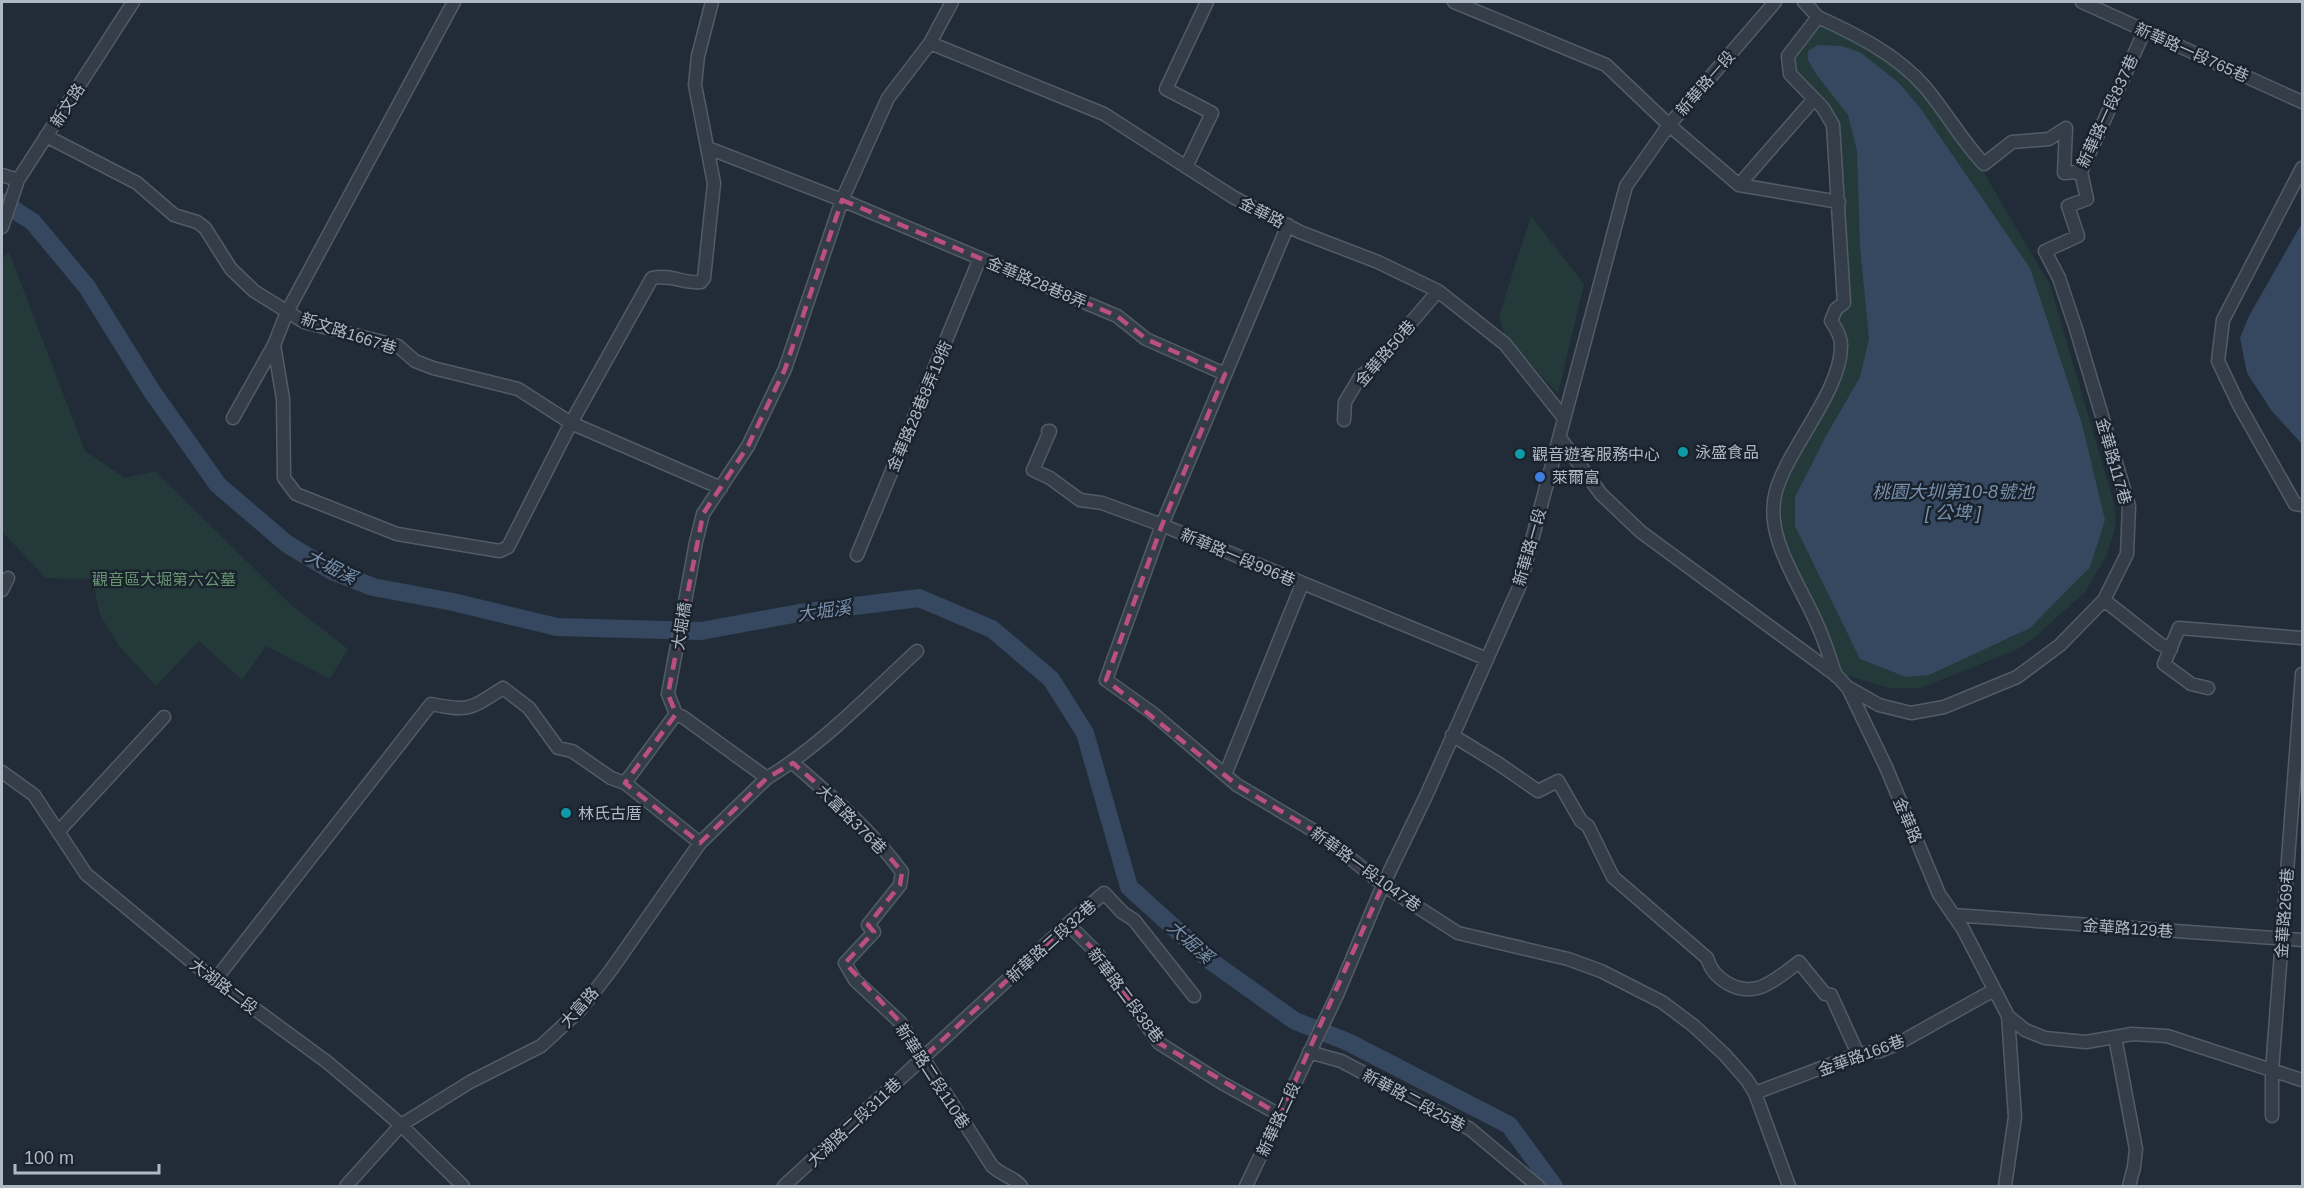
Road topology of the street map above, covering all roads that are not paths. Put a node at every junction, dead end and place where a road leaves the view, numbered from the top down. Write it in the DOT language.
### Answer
graph roads {
  1 [pos="133,2"];
  2 [pos="454,2"];
  3 [pos="712,2"];
  4 [pos="951,2"];
  5 [pos="1207,2"];
  6 [pos="1454,2"];
  7 [pos="1775,2"];
  8 [pos="1804,2"];
  9 [pos="2082,2"];
  10 [pos="1818,17"];
  11 [pos="2144,32"];
  12 [pos="930,42"];
  13 [pos="1814,99"];
  14 [pos="2302,102"];
  15 [pos="1669,125"];
  16 [pos="46,136"];
  17 [pos="708,148"];
  18 [pos="1186,166"];
  19 [pos="2302,168"];
  20 [pos="2081,172"];
  21 [pos="2,175"];
  22 [pos="18,180"];
  23 [pos="1739,186"];
  24 [pos="842,200"];
  25 [pos="1839,202"];
  26 [pos="1288,225"];
  27 [pos="2,227"];
  28 [pos="980,258"];
  29 [pos="1438,291"];
  30 [pos="287,312"];
  31 [pos="274,345"];
  32 [pos="1226,374"];
  33 [pos="233,418"];
  34 [pos="1564,418"];
  35 [pos="1344,420"];
  36 [pos="571,423"];
  37 [pos="1048,431"];
  38 [pos="1560,438"];
  39 [pos="721,488"];
  40 [pos="2302,505"];
  41 [pos="1162,525"];
  42 [pos="857,555"];
  43 [pos="8,578"];
  44 [pos="1302,584"];
  45 [pos="2,590"];
  46 [pos="2104,600"];
  47 [pos="2302,638"];
  48 [pos="2171,649"];
  49 [pos="917,651"];
  50 [pos="1487,659"];
  51 [pos="2302,674"];
  52 [pos="1837,676"];
  53 [pos="1848,688"];
  54 [pos="2208,688"];
  55 [pos="676,714"];
  56 [pos="164,717"];
  57 [pos="1452,735"];
  58 [pos="793,763"];
  59 [pos="2,772"];
  60 [pos="1226,775"];
  61 [pos="767,778"];
  62 [pos="625,783"];
  63 [pos="58,832"];
  64 [pos="700,843"];
  65 [pos="1383,885"];
  66 [pos="1953,915"];
  67 [pos="1068,924"];
  68 [pos="2281,938"];
  69 [pos="2302,940"];
  70 [pos="844,963"];
  71 [pos="215,980"];
  72 [pos="1994,990"];
  73 [pos="1194,996"];
  74 [pos="1330,1009"];
  75 [pos="2008,1016"];
  76 [pos="2115,1037"];
  77 [pos="1309,1052"];
  78 [pos="1858,1054"];
  79 [pos="924,1057"];
  80 [pos="2272,1071"];
  81 [pos="2302,1080"];
  82 [pos="1755,1093"];
  83 [pos="1280,1115"];
  84 [pos="2272,1116"];
  85 [pos="401,1125"];
  86 [pos="346,1186"];
  87 [pos="463,1186"];
  88 [pos="784,1186"];
  89 [pos="1021,1186"];
  90 [pos="1246,1186"];
  91 [pos="1538,1186"];
  92 [pos="1789,1186"];
  93 [pos="2005,1186"];
  94 [pos="2129,1186"];
  1 -- 16 [label="street, 新文路"];
  2 -- 30 [label="street"];
  3 -- 17 [label="street"];
  4 -- 12 [label="street, 大堀橋"];
  5 -- 18 [label="street"];
  6 -- 15 [label="street"];
  7 -- 15 [label="street, 新華路一段"];
  8 -- 10 [label="street"];
  9 -- 11 [label="street, 新華路一段765巷"];
  10 -- 13 [label="street"];
  10 -- 20 [label="street, 新華路一段837巷"];
  11 -- 14 [label="street, 新華路一段765巷"];
  11 -- 20 [label="street, 新華路一段837巷"];
  12 -- 18 [label="street, 金華路"];
  12 -- 24 [label="street, 大堀橋"];
  13 -- 23 [label="street"];
  13 -- 25 [label="street"];
  15 -- 23 [label="street"];
  15 -- 34 [label="street, 新華路一段"];
  16 -- 22 [label="street, 新文路"];
  16 -- 30 [label="street, 新文路1667巷"];
  17 -- 24 [label="street, 金華路28巷8弄"];
  17 -- 36 [label="street"];
  18 -- 26 [label="street, 金華路"];
  19 -- 40 [label="street"];
  20 -- 46 [label="street, 金華路117巷"];
  21 -- 22 [label="street"];
  22 -- 27 [label="street, 新文路"];
  23 -- 25 [label="street"];
  24 -- 28 [label="street, 金華路28巷8弄"];
  24 -- 39 [label="street, 大堀橋"];
  25 -- 52 [label="street"];
  26 -- 29 [label="street, 金華路"];
  26 -- 32 [label="street"];
  28 -- 32 [label="street, 金華路28巷8弄"];
  28 -- 42 [label="street, 金華路28巷8弄19衖"];
  29 -- 34 [label="street, 金華路"];
  29 -- 35 [label="street, 金華路50巷"];
  30 -- 31 [label="street"];
  30 -- 36 [label="street, 新文路1667巷"];
  31 -- 33 [label="street"];
  31 -- 36 [label="street"];
  32 -- 41 [label="street"];
  34 -- 38 [label="street, 新華路一段"];
  36 -- 39 [label="street, 新文路1667巷"];
  37 -- 41 [label="street, 新華路一段996巷"];
  38 -- 50 [label="street, 新華路一段"];
  38 -- 52 [label="street, 金華路"];
  39 -- 55 [label="street, 大堀橋"];
  41 -- 44 [label="street, 新華路一段996巷"];
  41 -- 60 [label="street, 新華路一段1047巷"];
  43 -- 45 [label="street"];
  44 -- 50 [label="street, 新華路一段996巷"];
  44 -- 60 [label="street"];
  46 -- 48 [label="street"];
  46 -- 53 [label="street, 金華路117巷"];
  47 -- 48 [label="street"];
  48 -- 54 [label="street"];
  49 -- 58 [label="street, 大富路"];
  50 -- 57 [label="street, 新華路一段"];
  51 -- 68 [label="street, 金華路269巷"];
  52 -- 53 [label="street, 金華路"];
  53 -- 66 [label="street, 金華路"];
  55 -- 61 [label="street"];
  55 -- 62 [label="street"];
  56 -- 63 [label="street"];
  57 -- 65 [label="street, 新華路一段"];
  57 -- 78 [label="street"];
  58 -- 61 [label="street, 大富路"];
  58 -- 70 [label="street, 大富路376巷"];
  59 -- 63 [label="street, 大湖路二段"];
  60 -- 65 [label="street, 新華路一段1047巷"];
  61 -- 64 [label="street, 大富路"];
  62 -- 64 [label="street"];
  62 -- 71 [label="street"];
  63 -- 71 [label="street, 大湖路二段"];
  64 -- 85 [label="street, 大富路"];
  65 -- 74 [label="street, 新華路一段"];
  65 -- 82 [label="street, 新華路一段1047巷"];
  66 -- 68 [label="street, 金華路129巷"];
  66 -- 72 [label="street, 金華路"];
  67 -- 73 [label="street, 新華路二段32巷"];
  67 -- 79 [label="street, 新華路二段32巷"];
  67 -- 83 [label="street, 新華路二段38巷"];
  68 -- 69 [label="street, 金華路129巷"];
  68 -- 80 [label="street, 金華路269巷"];
  70 -- 79 [label="street, 新華路二段110巷"];
  71 -- 85 [label="street, 大湖路二段"];
  72 -- 75 [label="street, 金華路"];
  72 -- 78 [label="street, 金華路166巷"];
  74 -- 77 [label="street, 新華路二段"];
  75 -- 76 [label="street, 金華路"];
  75 -- 93 [label="street"];
  76 -- 80 [label="street, 金華路"];
  76 -- 94 [label="street"];
  77 -- 83 [label="street, 新華路二段"];
  77 -- 91 [label="street, 新華路二段25巷"];
  78 -- 82 [label="street, 金華路166巷"];
  79 -- 88 [label="street, 大湖路二段311巷"];
  79 -- 89 [label="street, 新華路二段110巷"];
  80 -- 81 [label="street, 金華路"];
  80 -- 84 [label="street, 金華路269巷"];
  82 -- 92 [label="street, 新華路一段1047巷"];
  83 -- 90 [label="street, 新華路二段"];
  85 -- 86 [label="street, 大富路"];
  85 -- 87 [label="street, 大湖路二段"];
}
